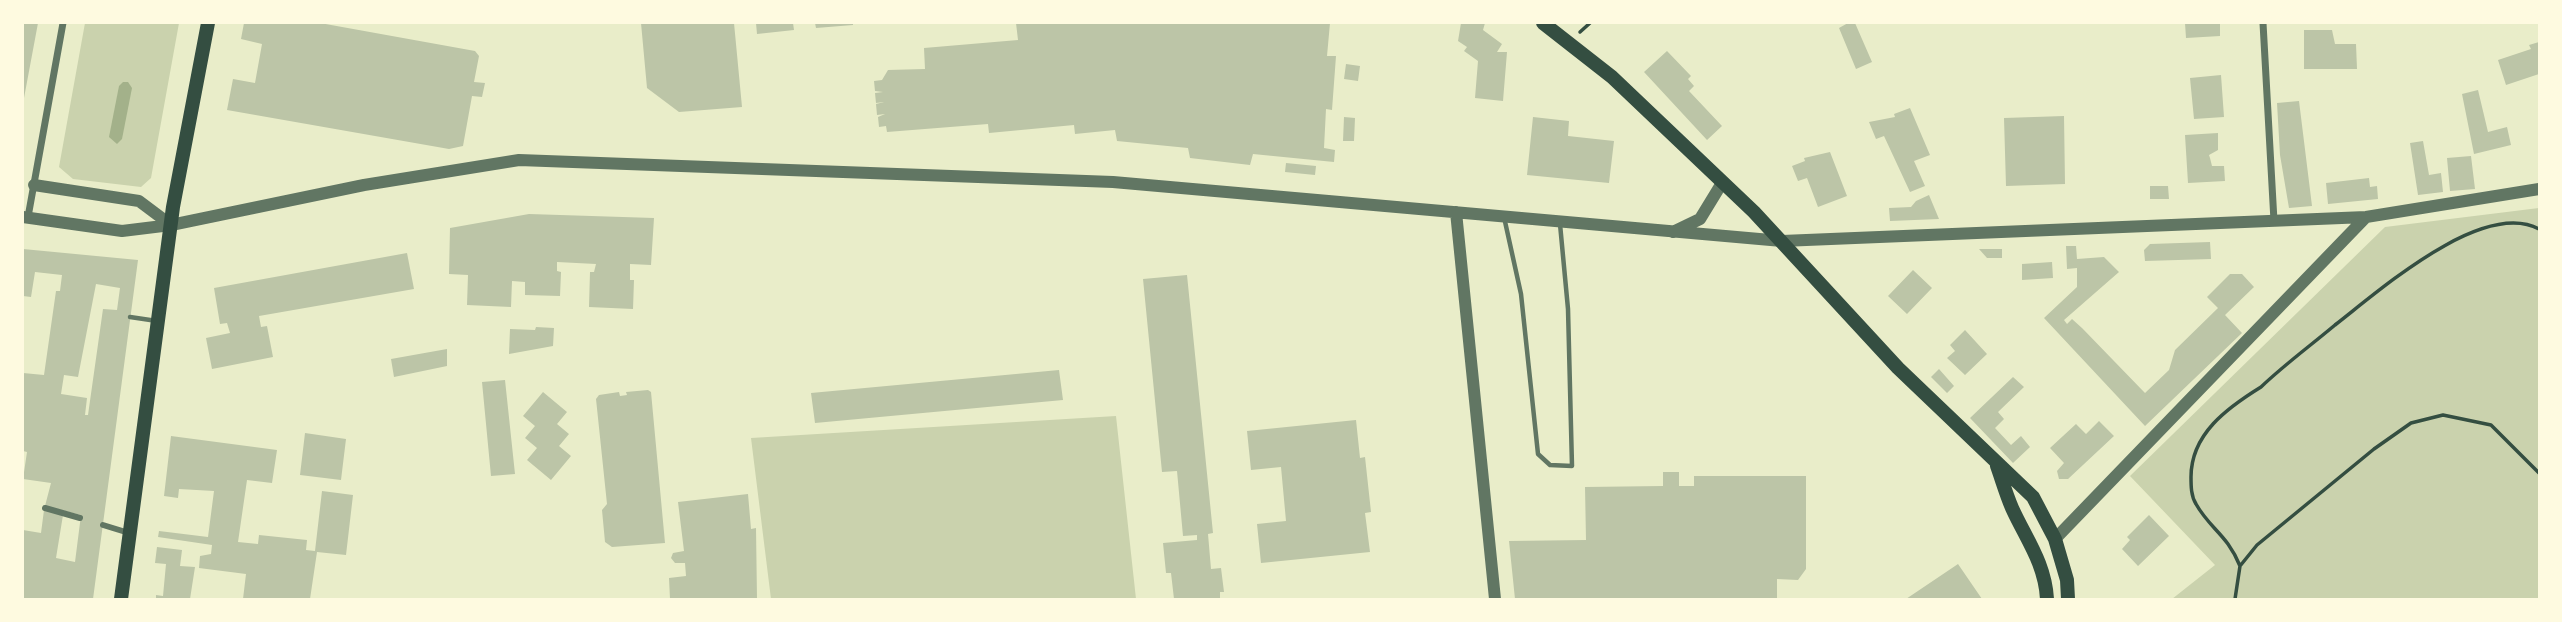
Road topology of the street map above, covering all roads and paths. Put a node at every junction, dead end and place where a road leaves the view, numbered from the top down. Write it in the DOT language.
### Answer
graph roads {
  1 [pos="63,23"];
  2 [pos="208,23"];
  3 [pos="1542,23"];
  4 [pos="2263,23"];
  5 [pos="1722,183"];
  6 [pos="34,185"];
  7 [pos="2539,189"];
  8 [pos="1456,212"];
  9 [pos="1504,216"];
  10 [pos="25,217"];
  11 [pos="2366,217"];
  12 [pos="1559,221"];
  13 [pos="2274,221"];
  14 [pos="171,225"];
  15 [pos="2539,229"];
  16 [pos="1672,232"];
  17 [pos="1782,241"];
  18 [pos="130,317"];
  19 [pos="158,321"];
  20 [pos="1996,461"];
  21 [pos="2539,473"];
  22 [pos="45,508"];
  23 [pos="80,518"];
  24 [pos="103,525"];
  25 [pos="130,533"];
  26 [pos="2056,539"];
  27 [pos="2240,566"];
  28 [pos="121,599"];
  29 [pos="1495,599"];
  30 [pos="2047,599"];
  31 [pos="2068,599"];
  32 [pos="2235,599"];
  1 -- 6 [label="street"];
  2 -- 14 [label="main road"];
  3 -- 5 [label="main road"];
  4 -- 13 [label="street"];
  5 -- 16 [label="street"];
  5 -- 17 [label="main road"];
  6 -- 10 [label="street"];
  6 -- 14 [label="street"];
  7 -- 11 [label="street"];
  8 -- 9 [label="street"];
  8 -- 14 [label="street"];
  8 -- 29 [label="street"];
  9 -- 12 [label="street"];
  9 -- 12 [label="lane"];
  10 -- 14 [label="street"];
  11 -- 13 [label="street"];
  11 -- 26 [label="street"];
  12 -- 16 [label="street"];
  13 -- 17 [label="street"];
  14 -- 19 [label="main road"];
  15 -- 27 [label="path"];
  16 -- 17 [label="street"];
  17 -- 20 [label="main road"];
  18 -- 19 [label="lane"];
  19 -- 25 [label="main road"];
  20 -- 26 [label="main road"];
  20 -- 30 [label="main road"];
  21 -- 27 [label="path"];
  22 -- 23 [label="street"];
  24 -- 25 [label="street"];
  25 -- 28 [label="main road"];
  26 -- 31 [label="main road"];
  27 -- 32 [label="path"];
}
